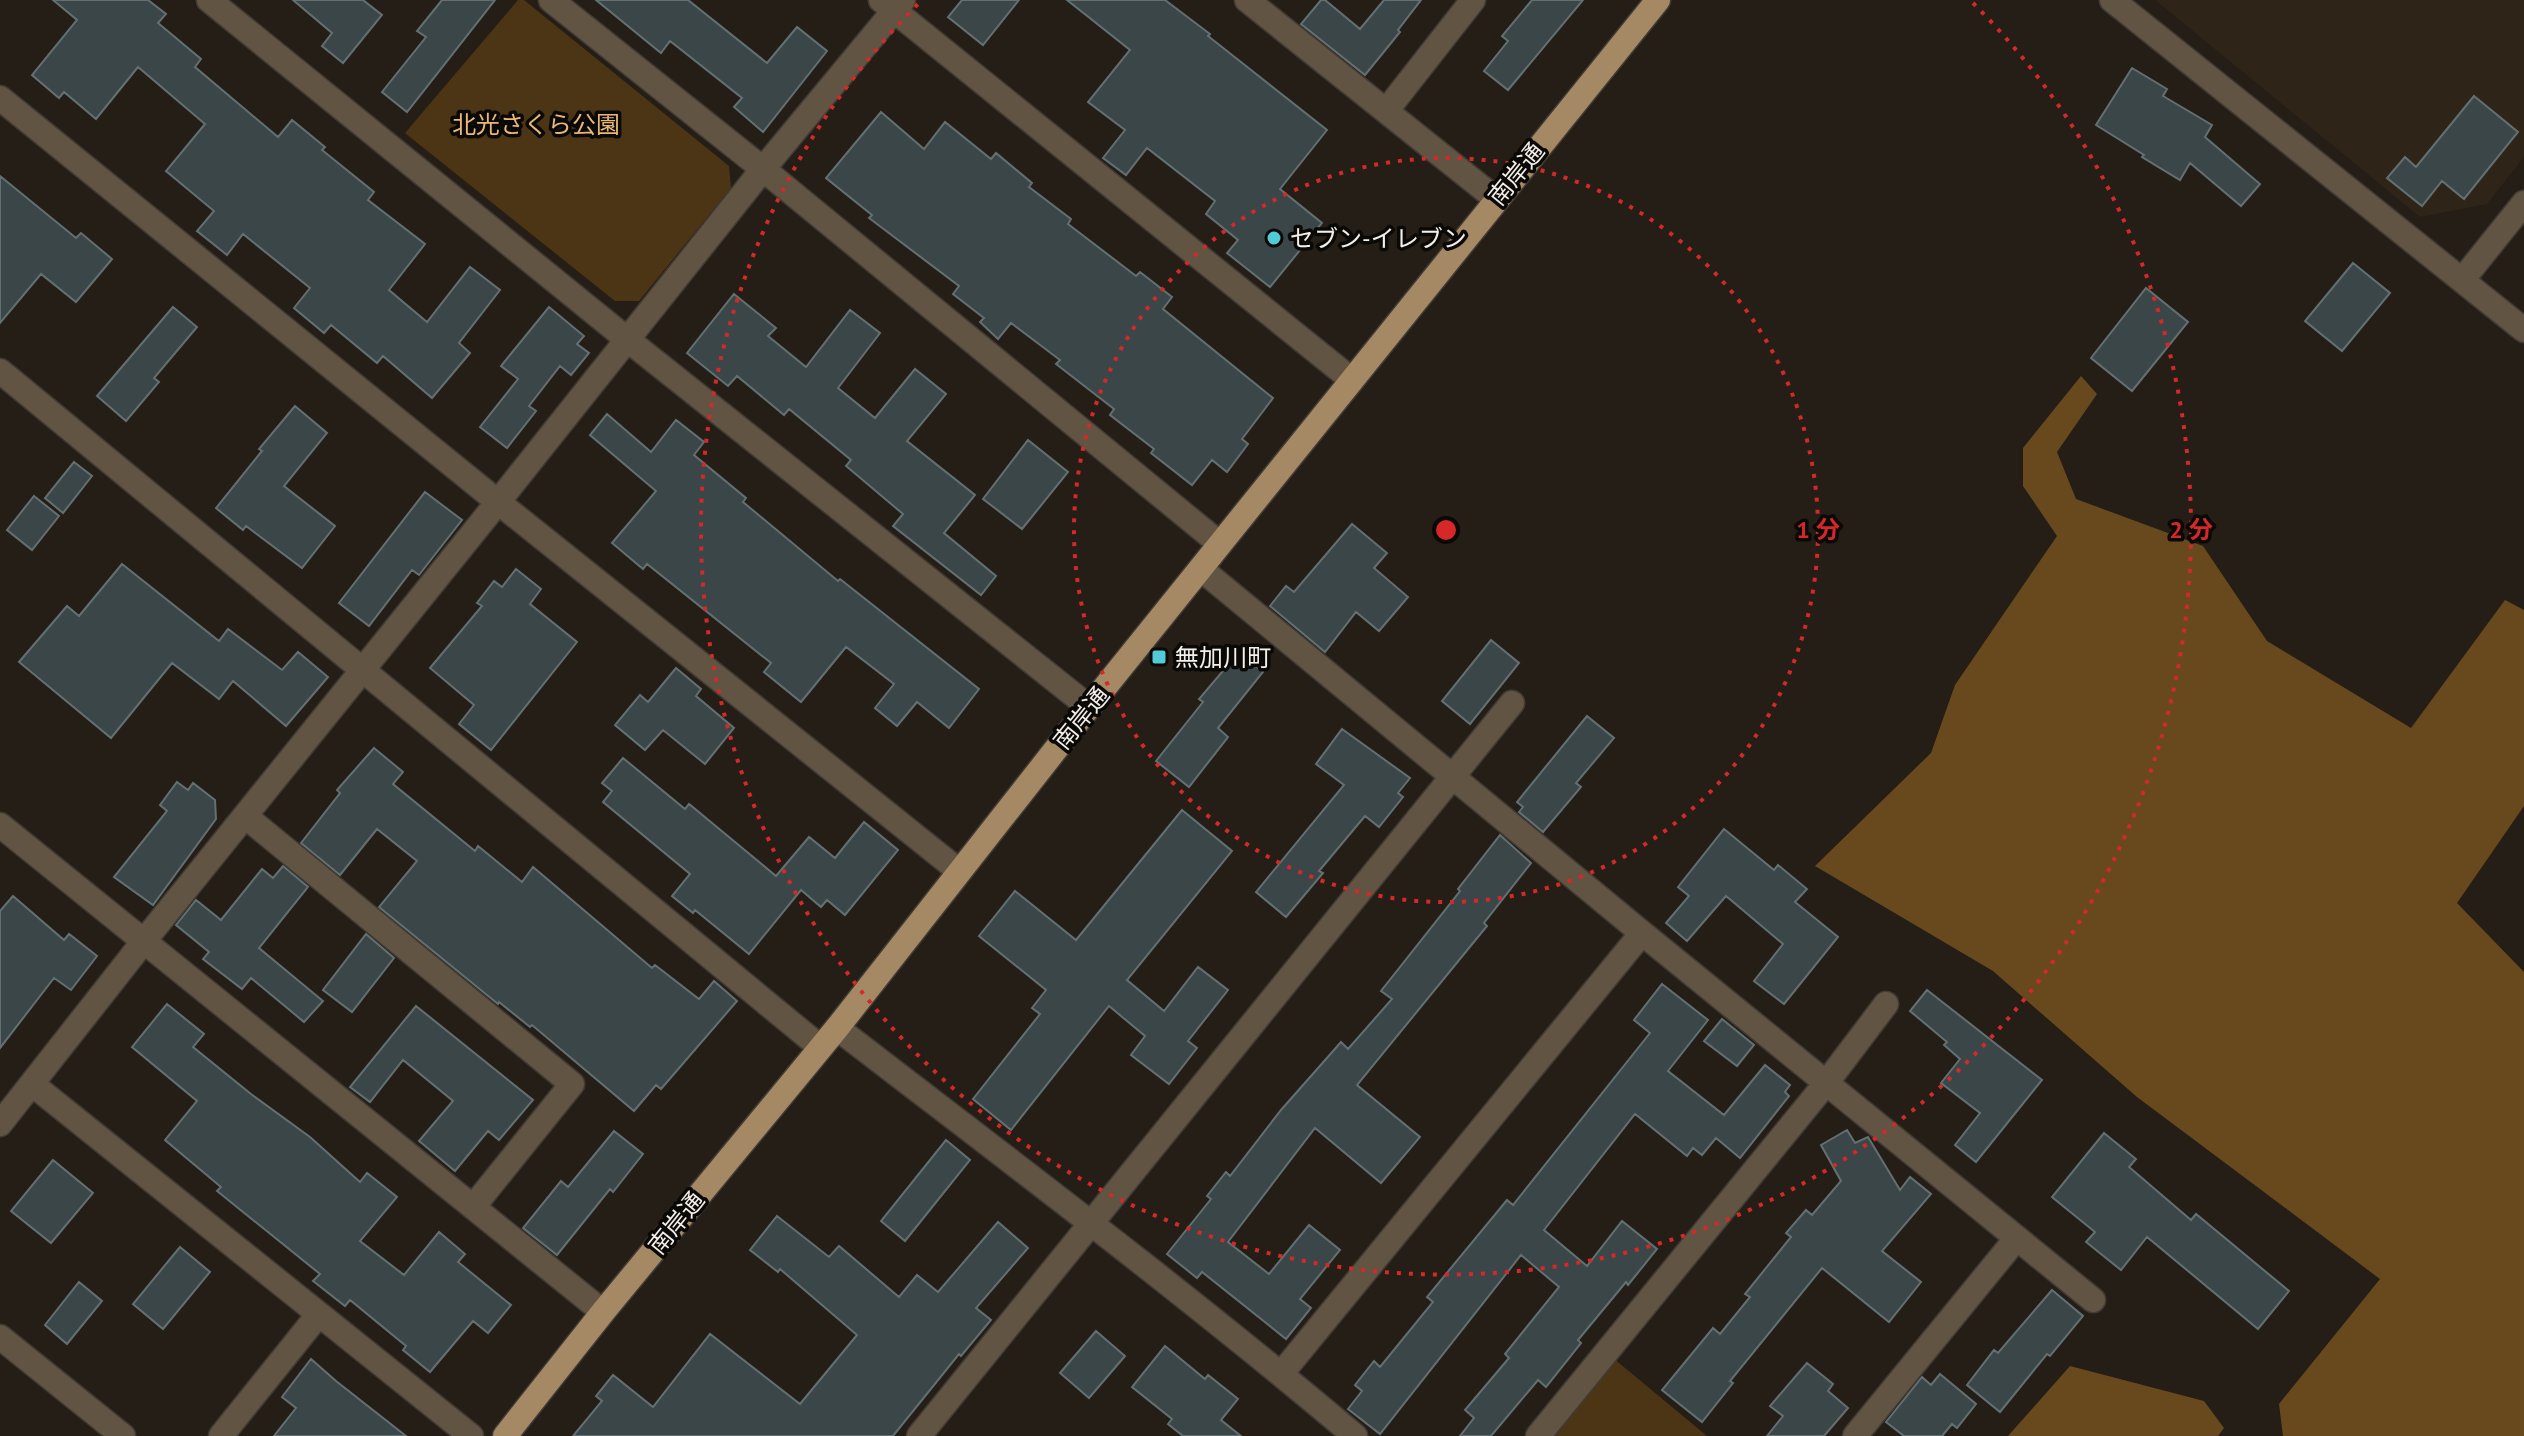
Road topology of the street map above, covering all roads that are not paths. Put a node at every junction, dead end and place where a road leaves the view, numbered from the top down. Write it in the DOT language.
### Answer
graph roads {
  1 [pos="209,0"];
  2 [pos="551,0"];
  3 [pos="1247,0"];
  4 [pos="1473,0"];
  5 [pos="1658,0"];
  6 [pos="2112,0"];
  7 [pos="893,4"];
  8 [pos="0,98"];
  9 [pos="1386,111"];
  10 [pos="763,169"];
  11 [pos="1496,199"];
  12 [pos="2524,203"];
  13 [pos="2463,279"];
  14 [pos="2524,330"];
  15 [pos="628,340"];
  16 [pos="0,371"];
  17 [pos="1352,380"];
  18 [pos="498,502"];
  19 [pos="1220,544"];
  20 [pos="1201,569"];
  21 [pos="364,669"];
  22 [pos="1512,703"];
  23 [pos="1089,707"];
  24 [pos="1453,775"];
  25 [pos="245,816"];
  26 [pos="0,825"];
  27 [pos="959,871"];
  28 [pos="1642,933"];
  29 [pos="144,941"];
  30 [pos="1886,1004"];
  31 [pos="837,1028"];
  32 [pos="820,1047"];
  33 [pos="1827,1082"];
  34 [pos="32,1084"];
  35 [pos="0,1124"];
  36 [pos="473,1207"];
  37 [pos="1090,1223"];
  38 [pos="2016,1239"];
  39 [pos="2093,1300"];
  40 [pos="603,1312"];
  41 [pos="319,1314"];
  42 [pos="0,1337"];
  43 [pos="1281,1374"];
  44 [pos="123,1436"];
  45 [pos="221,1436"];
  46 [pos="471,1436"];
  47 [pos="505,1436"];
  48 [pos="919,1436"];
  49 [pos="1355,1436"];
  50 [pos="1538,1436"];
  51 [pos="1855,1436"];
  1 -- 15 [label="street"];
  2 -- 10 [label="street"];
  3 -- 9 [label="street"];
  4 -- 9 [label="street"];
  5 -- 11 [label="main road, 南岸通"];
  6 -- 13 [label="street"];
  7 -- 10 [label="street"];
  7 -- 17 [label="street"];
  8 -- 18 [label="street"];
  9 -- 11 [label="street"];
  10 -- 15 [label="street"];
  10 -- 19 [label="street"];
  11 -- 17 [label="main road, 南岸通"];
  12 -- 13 [label="street"];
  13 -- 14 [label="street"];
  15 -- 18 [label="street"];
  15 -- 23 [label="street"];
  16 -- 21 [label="street"];
  17 -- 19 [label="main road, 南岸通"];
  18 -- 21 [label="street"];
  18 -- 27 [label="street"];
  19 -- 20 [label="main road, 南岸通"];
  20 -- 23 [label="main road, 南岸通"];
  20 -- 24 [label="street"];
  21 -- 25 [label="street"];
  21 -- 32 [label="street"];
  22 -- 24 [label="street"];
  23 -- 27 [label="main road, 南岸通"];
  24 -- 28 [label="street"];
  24 -- 37 [label="street"];
  25 -- 29 [label="street"];
  25 -- 36 [label="street"];
  26 -- 29 [label="street"];
  27 -- 31 [label="main road, 南岸通"];
  28 -- 33 [label="street"];
  28 -- 43 [label="street"];
  29 -- 34 [label="street"];
  29 -- 36 [label="street"];
  30 -- 33 [label="street"];
  31 -- 32 [label="main road, 南岸通"];
  31 -- 37 [label="street"];
  32 -- 40 [label="main road, 南岸通"];
  33 -- 38 [label="street"];
  33 -- 50 [label="street"];
  34 -- 35 [label="street"];
  34 -- 41 [label="street"];
  36 -- 40 [label="street"];
  37 -- 43 [label="street"];
  37 -- 48 [label="street"];
  38 -- 39 [label="street"];
  38 -- 51 [label="street"];
  40 -- 47 [label="main road, 南岸通"];
  41 -- 45 [label="street"];
  41 -- 46 [label="street"];
  42 -- 44 [label="street"];
  43 -- 49 [label="street"];
}
